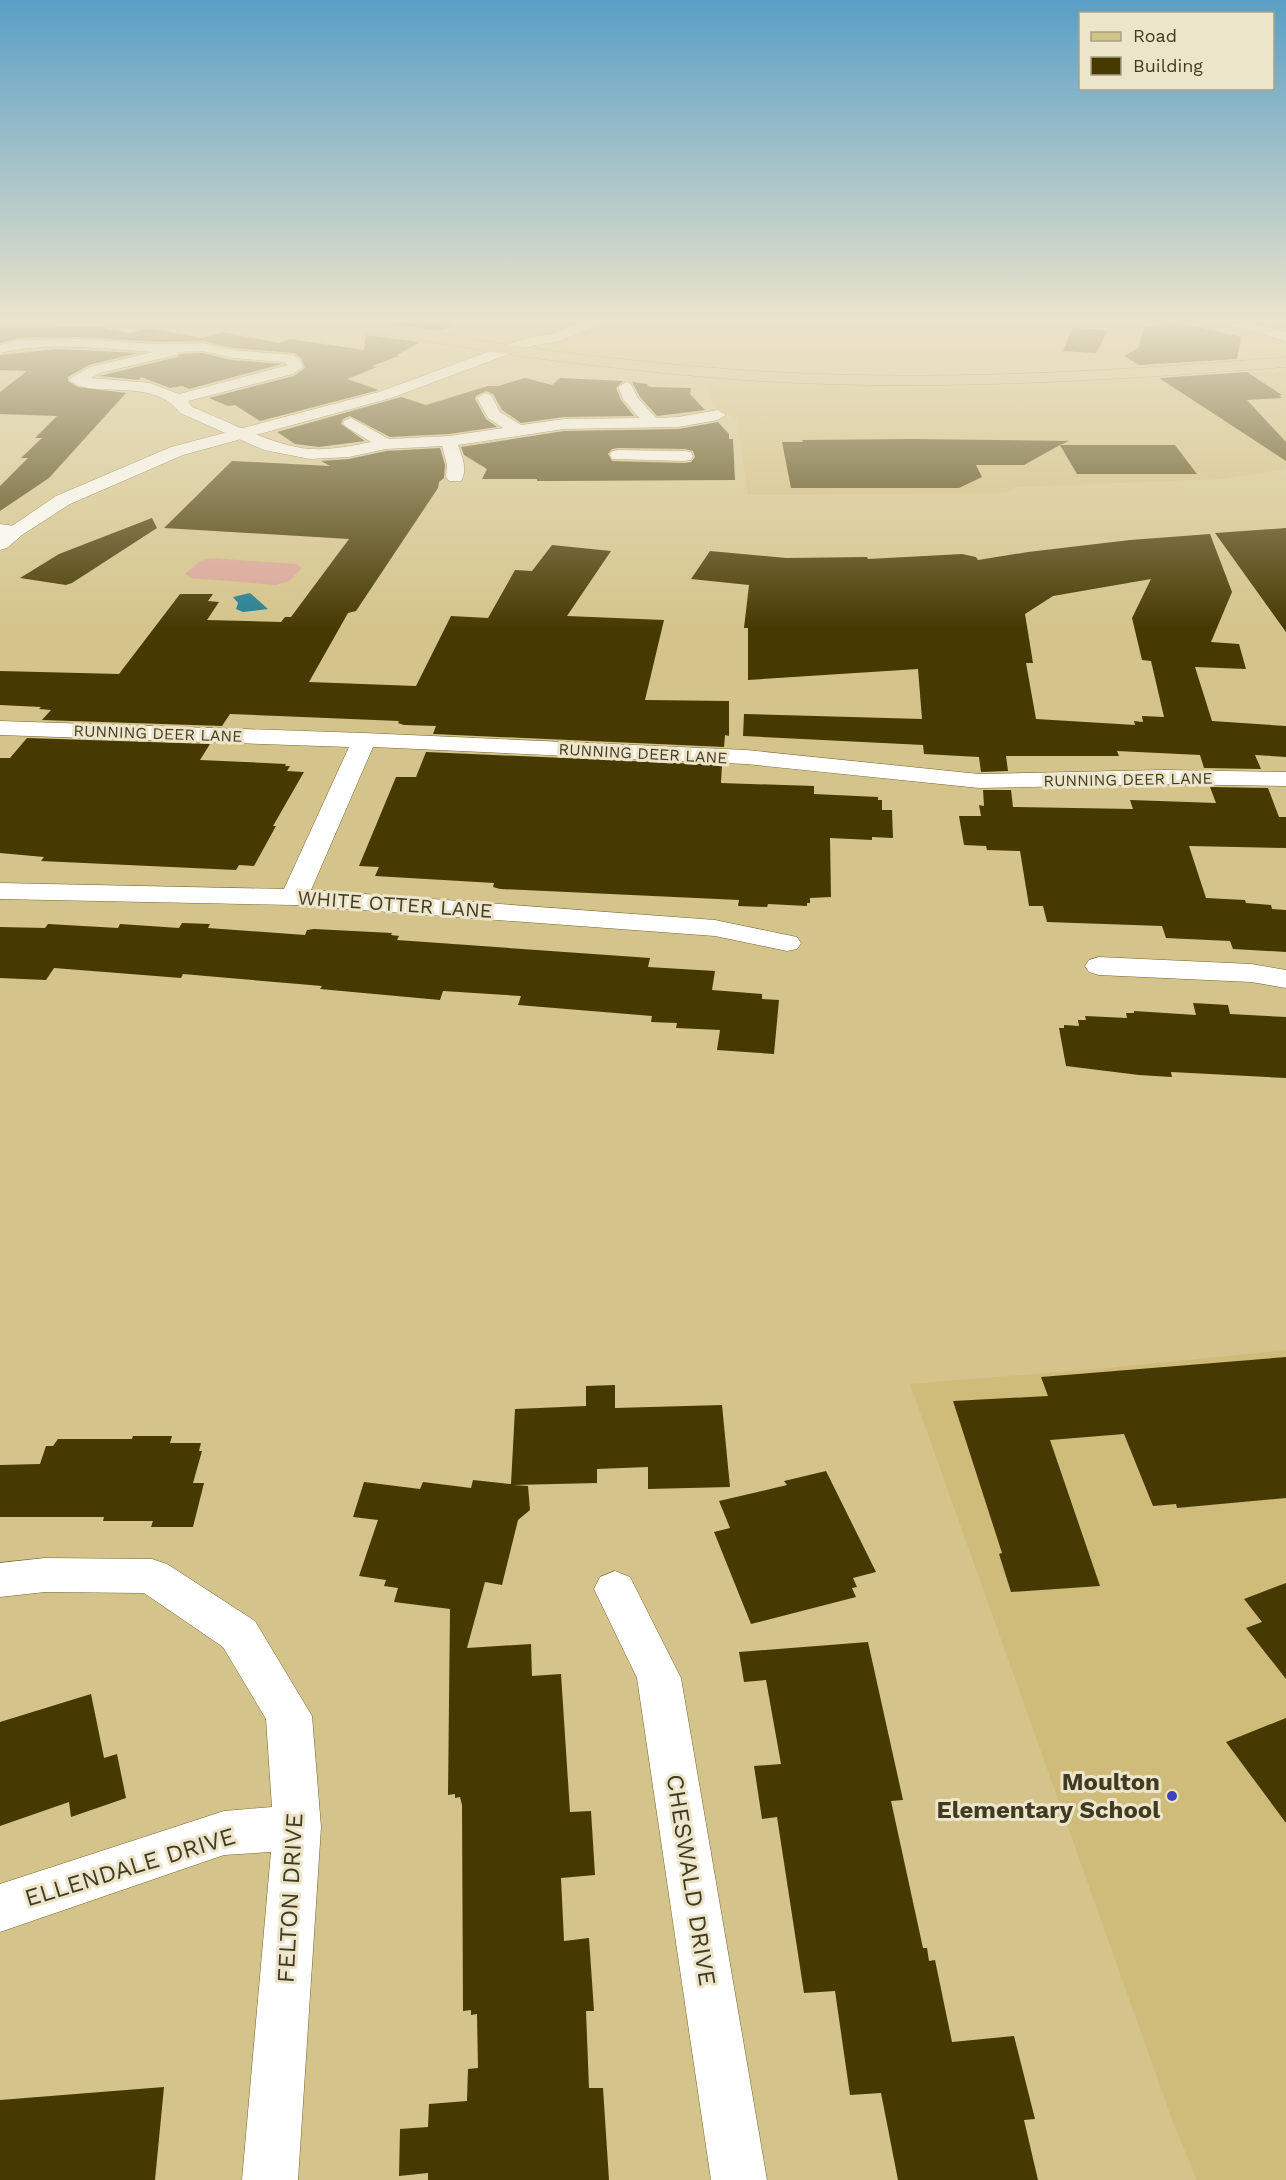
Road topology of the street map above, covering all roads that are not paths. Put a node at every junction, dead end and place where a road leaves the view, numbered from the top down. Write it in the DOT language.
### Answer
graph roads {
  1 [pos="222,425"];
  2 [pos="270,425"];
  3 [pos="354,425"];
  4 [pos="509,425"];
  5 [pos="558,425"];
  6 [pos="612,425"];
  7 [pos="517,430"];
  8 [pos="241,432"];
  9 [pos="449,441"];
  10 [pos="386,444"];
  11 [pos="310,454"];
  12 [pos="618,455"];
  13 [pos="685,456"];
  14 [pos="296,471"];
  15 [pos="610,476"];
  16 [pos="456,477"];
  17 [pos="8,530"];
  18 [pos="0,544"];
  19 [pos="0,728"];
  20 [pos="364,740"];
  21 [pos="1286,779"];
  22 [pos="0,891"];
  23 [pos="294,897"];
  24 [pos="787,943"];
  25 [pos="1099,966"];
  26 [pos="1286,979"];
  27 [pos="0,1580"];
  28 [pos="615,1589"];
  29 [pos="297,1827"];
  30 [pos="0,1908"];
  31 [pos="270,2180"];
  32 [pos="739,2180"];
  1 -- 8 [label="street"];
  2 -- 8 [label="main road"];
  3 -- 10 [label="street"];
  4 -- 7 [label="street"];
  5 -- 7 [label="street"];
  6 -- 12 [label="street"];
  7 -- 9 [label="street"];
  8 -- 11 [label="street"];
  8 -- 17 [label="main road"];
  9 -- 10 [label="street"];
  9 -- 16 [label="street"];
  10 -- 11 [label="street"];
  11 -- 14 [label="street"];
  12 -- 13 [label="street"];
  12 -- 15 [label="street"];
  17 -- 18 [label="main road"];
  19 -- 20 [label="street, RUNNING DEER LANE"];
  20 -- 21 [label="street, RUNNING DEER LANE"];
  20 -- 23 [label="street"];
  22 -- 23 [label="street, WHITE OTTER LANE"];
  23 -- 24 [label="street, WHITE OTTER LANE"];
  25 -- 26 [label="street"];
  27 -- 29 [label="street, FELTON DRIVE"];
  28 -- 32 [label="street, CHESWALD DRIVE"];
  29 -- 30 [label="street, ELLENDALE DRIVE"];
  29 -- 31 [label="street, FELTON DRIVE"];
}
